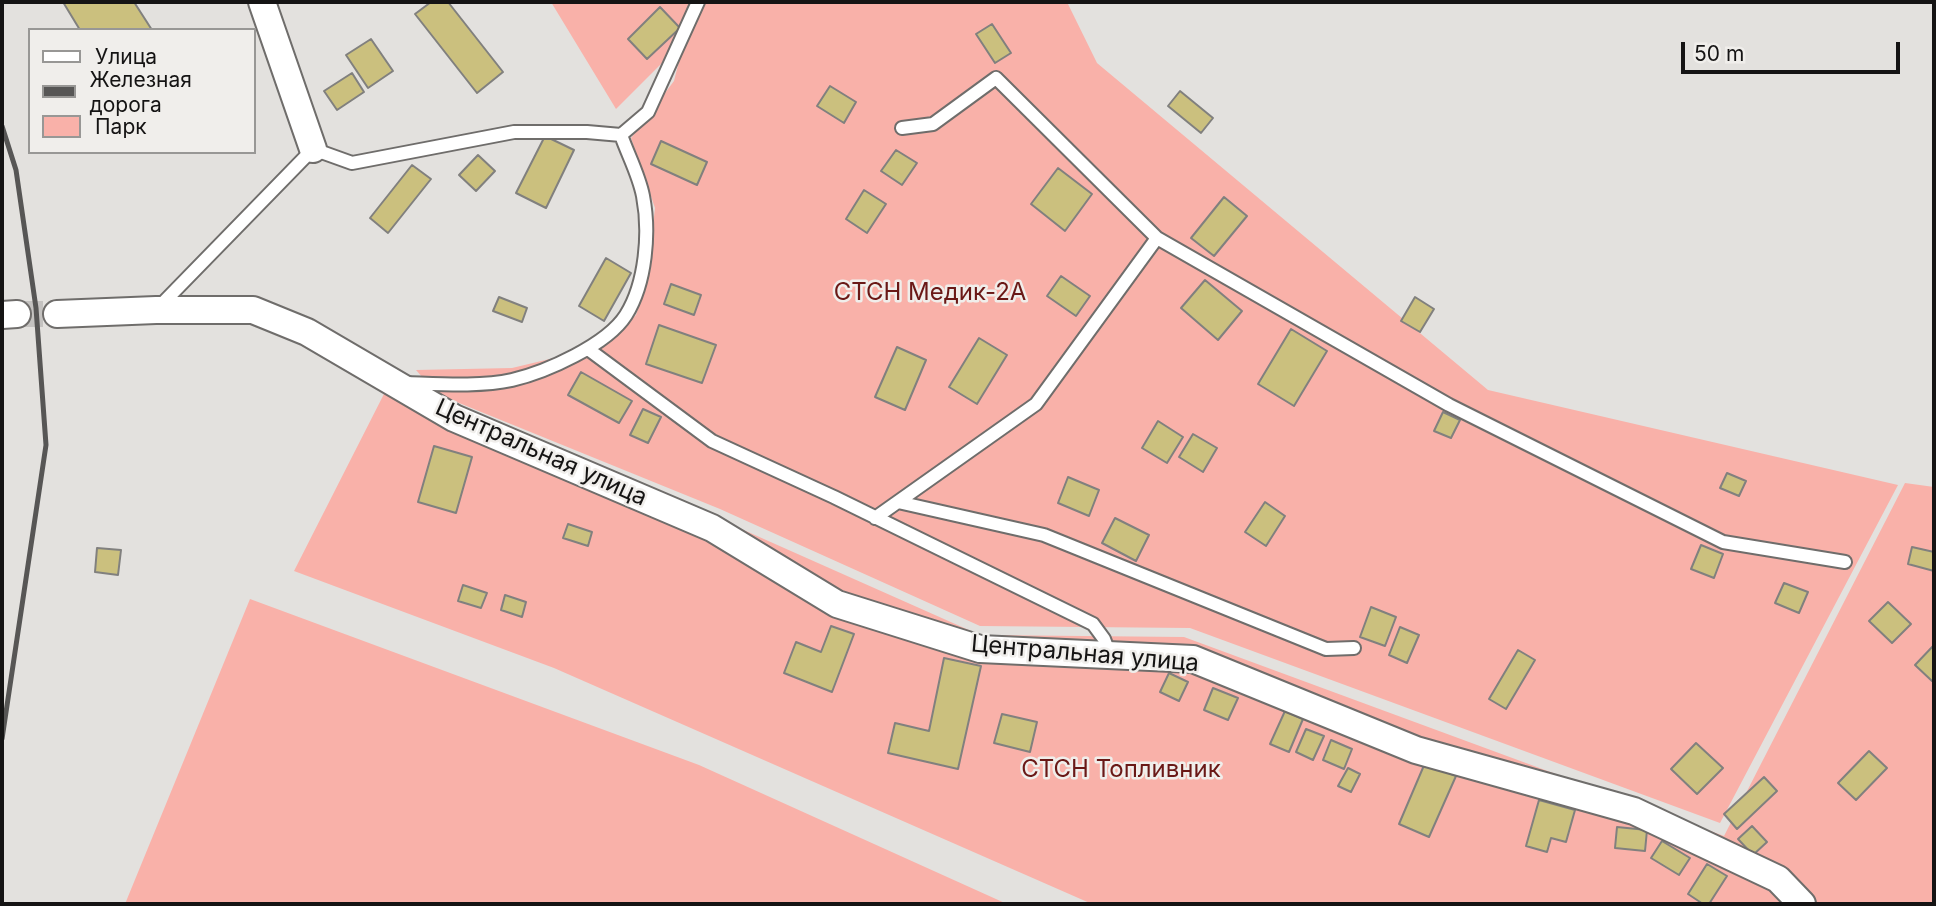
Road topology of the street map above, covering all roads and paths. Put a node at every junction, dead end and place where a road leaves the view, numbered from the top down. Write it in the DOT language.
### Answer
graph roads {
  1 [pos="262,2"];
  2 [pos="698,2"];
  3 [pos="902,128"];
  4 [pos="621,135"];
  5 [pos="313,149"];
  6 [pos="1157,238"];
  7 [pos="156,310"];
  8 [pos="57,314"];
  9 [pos="587,349"];
  10 [pos="394,383"];
  11 [pos="898,502"];
  12 [pos="876,518"];
  13 [pos="1845,562"];
  14 [pos="1354,648"];
  15 [pos="1110,655"];
  16 [pos="1802,904"];
  1 -- 5 [label="street"];
  2 -- 4 [label="lane"];
  3 -- 6 [label="lane"];
  4 -- 5 [label="lane"];
  4 -- 9 [label="lane"];
  5 -- 7 [label="lane"];
  6 -- 11 [label="lane"];
  6 -- 13 [label="lane"];
  7 -- 8 [label="street, Центральная улица"];
  7 -- 10 [label="street, Центральная улица"];
  9 -- 10 [label="lane"];
  9 -- 12 [label="lane"];
  10 -- 15 [label="street, Центральная улица"];
  11 -- 12 [label="lane"];
  11 -- 14 [label="lane"];
  12 -- 15 [label="lane"];
  15 -- 16 [label="street, Центральная улица"];
}
